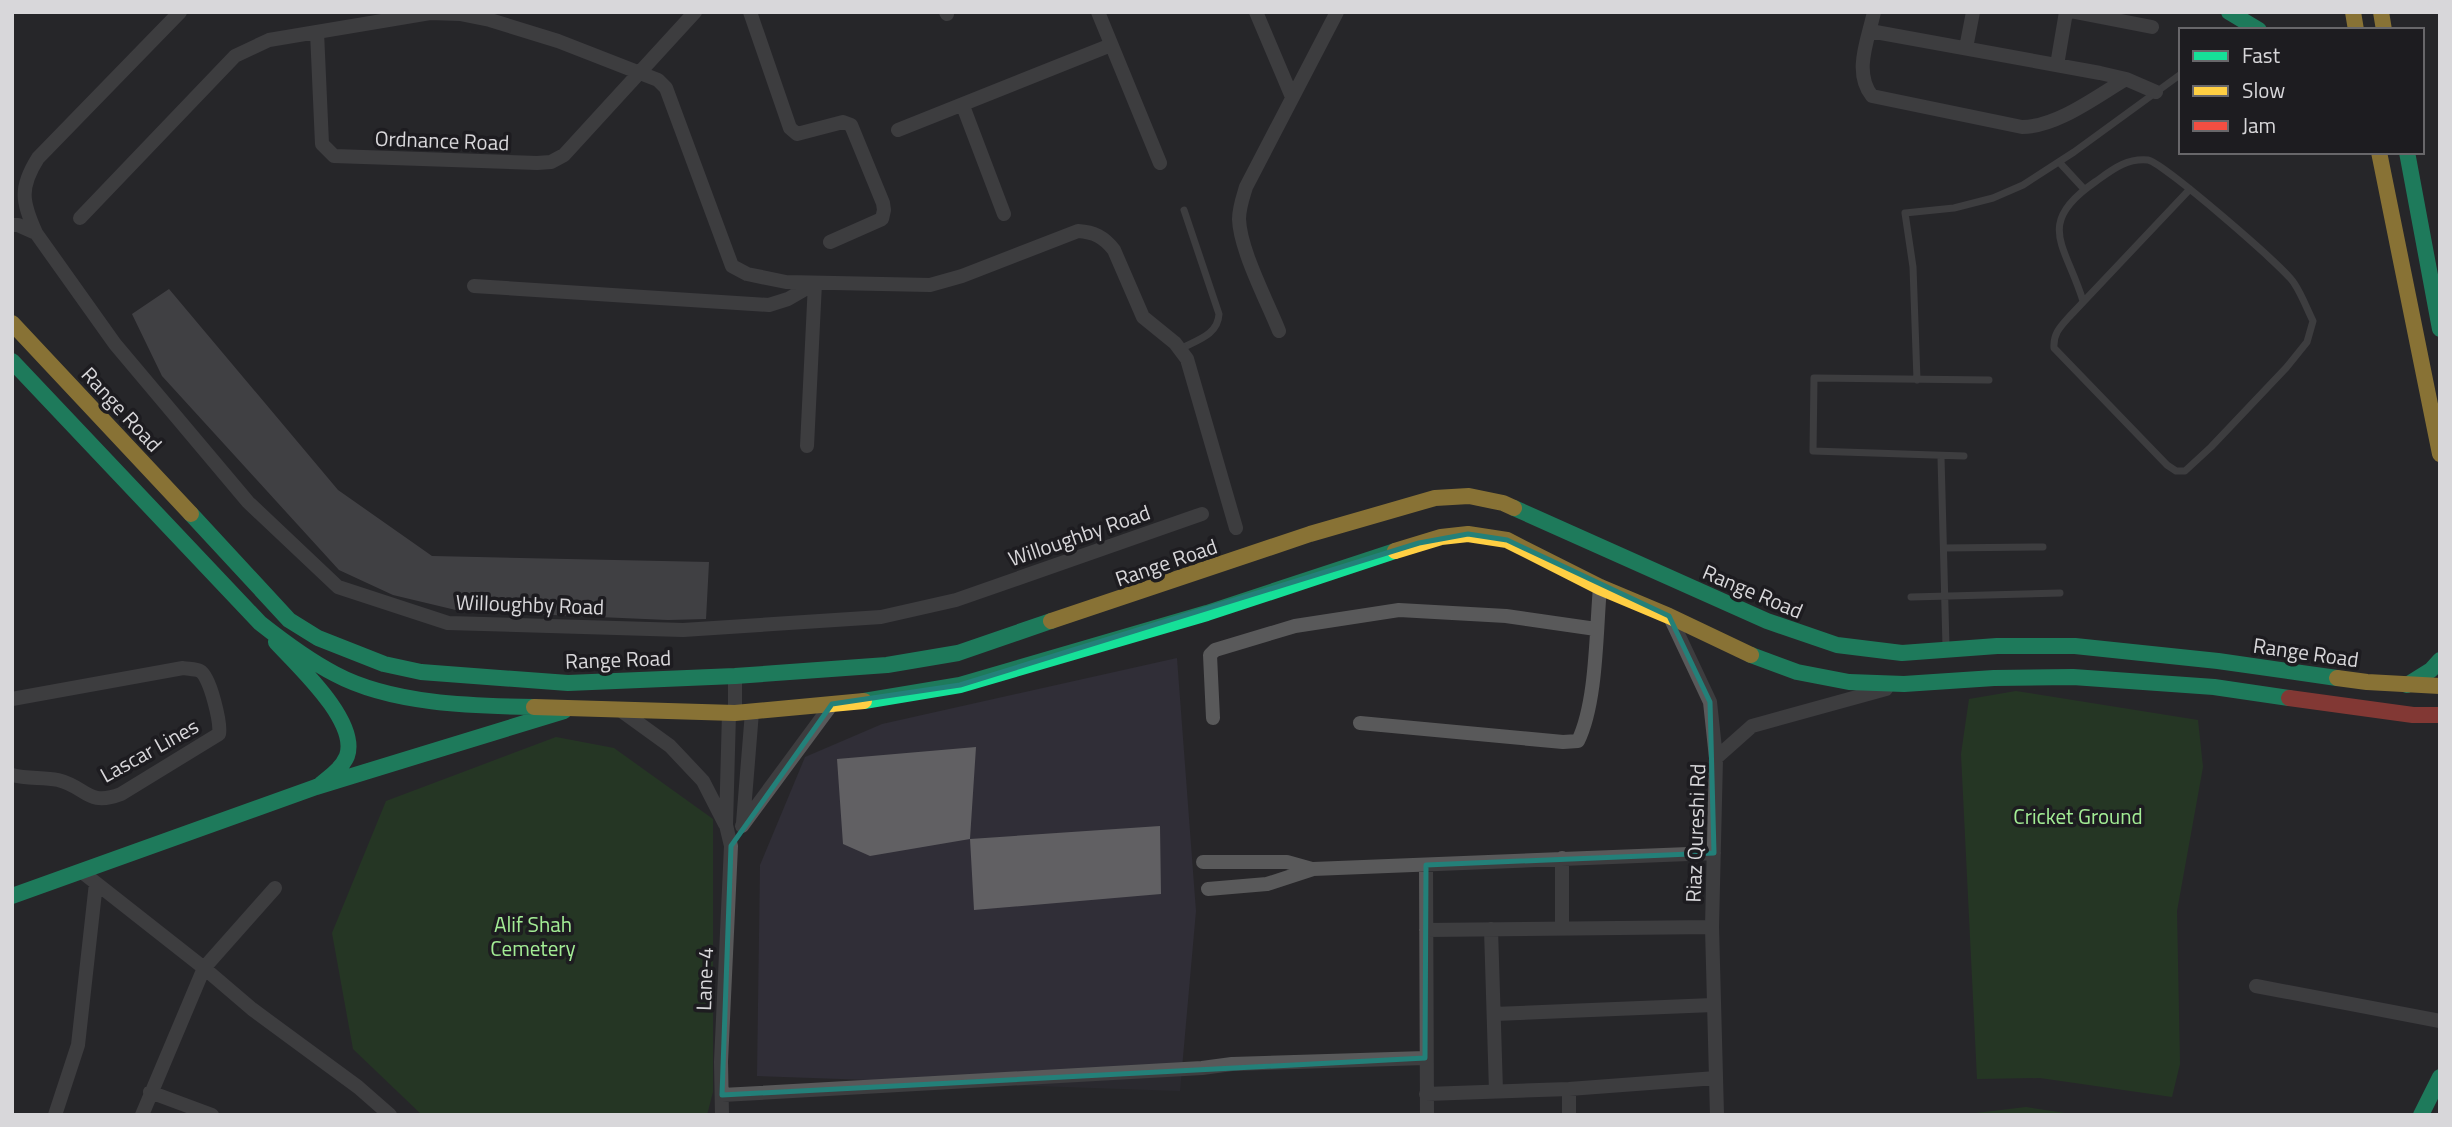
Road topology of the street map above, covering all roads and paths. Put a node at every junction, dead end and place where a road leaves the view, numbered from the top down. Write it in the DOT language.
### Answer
graph roads {
  1 [pos="180,12"];
  2 [pos="695,12"];
  3 [pos="750,12"];
  4 [pos="1098,12"];
  5 [pos="1256,12"];
  6 [pos="1337,12"];
  7 [pos="1874,12"];
  8 [pos="1973,12"];
  9 [pos="2066,12"];
  10 [pos="2075,12"];
  11 [pos="2229,12"];
  12 [pos="488,16"];
  13 [pos="2152,27"];
  14 [pos="2251,28"];
  15 [pos="1870,30"];
  16 [pos="317,32"];
  17 [pos="1111,45"];
  18 [pos="1966,48"];
  19 [pos="2057,65"];
  20 [pos="639,73"];
  21 [pos="2179,76"];
  22 [pos="2126,79"];
  23 [pos="2156,92"];
  24 [pos="1292,97"];
  25 [pos="963,106"];
  26 [pos="898,130"];
  27 [pos="2379,154"];
  28 [pos="2407,154"];
  29 [pos="2059,162"];
  30 [pos="1160,163"];
  31 [pos="2190,189"];
  32 [pos="2084,190"];
  33 [pos="1184,210"];
  34 [pos="1004,214"];
  35 [pos="80,218"];
  36 [pos="12,225"];
  37 [pos="36,233"];
  38 [pos="830,242"];
  39 [pos="815,283"];
  40 [pos="474,286"];
  41 [pos="2083,301"];
  42 [pos="12,323"];
  43 [pos="2440,329"];
  44 [pos="1279,331"];
  45 [pos="1180,349"];
  46 [pos="12,361"];
  47 [pos="1917,380"];
  48 [pos="1989,380"];
  49 [pos="807,446"];
  50 [pos="2440,454"];
  51 [pos="1964,456"];
  52 [pos="1941,457"];
  53 [pos="1202,514"];
  54 [pos="1236,528"];
  55 [pos="2043,547"];
  56 [pos="1944,548"];
  57 [pos="1600,587"];
  58 [pos="2060,593"];
  59 [pos="1945,596"];
  60 [pos="1911,597"];
  61 [pos="1669,616"];
  62 [pos="260,623"];
  63 [pos="1596,629"];
  64 [pos="1946,650"];
  65 [pos="2440,660"];
  66 [pos="735,676"];
  67 [pos="1904,684"];
  68 [pos="2407,685"];
  69 [pos="2440,686"];
  70 [pos="12,699"];
  71 [pos="832,704"];
  72 [pos="567,710"];
  73 [pos="623,711"];
  74 [pos="752,712"];
  75 [pos="732,713"];
  76 [pos="1213,718"];
  77 [pos="2440,718"];
  78 [pos="1360,723"];
  79 [pos="1716,758"];
  80 [pos="12,775"];
  81 [pos="316,787"];
  82 [pos="726,825"];
  83 [pos="743,826"];
  84 [pos="731,846"];
  85 [pos="1714,853"];
  86 [pos="1562,858"];
  87 [pos="1203,862"];
  88 [pos="1426,865"];
  89 [pos="1313,869"];
  90 [pos="82,872"];
  91 [pos="96,883"];
  92 [pos="275,888"];
  93 [pos="1208,889"];
  94 [pos="12,896"];
  95 [pos="1712,927"];
  96 [pos="1491,929"];
  97 [pos="1562,929"];
  98 [pos="1426,930"];
  99 [pos="204,968"];
  100 [pos="2256,986"];
  101 [pos="1713,1005"];
  102 [pos="1493,1014"];
  103 [pos="2440,1021"];
  104 [pos="1425,1058"];
  105 [pos="2440,1077"];
  106 [pos="1716,1078"];
  107 [pos="1569,1089"];
  108 [pos="1496,1091"];
  109 [pos="150,1093"];
  110 [pos="1426,1094"];
  111 [pos="722,1095"];
  112 [pos="55,1115"];
  113 [pos="142,1115"];
  114 [pos="212,1115"];
  115 [pos="390,1115"];
  116 [pos="722,1115"];
  117 [pos="1427,1115"];
  118 [pos="1569,1115"];
  119 [pos="1717,1115"];
  120 [pos="2421,1115"];
  1 -- 37 [label="street, Willoughby Road"];
  2 -- 20 [label="street, Ordnance Road"];
  3 -- 38 [label="street"];
  4 -- 17 [label="street"];
  5 -- 24 [label="street"];
  6 -- 24 [label="street"];
  7 -- 15 [label="street"];
  8 -- 18 [label="street"];
  9 -- 19 [label="street"];
  10 -- 13 [label="street"];
  11 -- 14 [label="main road"];
  12 -- 16 [label="street"];
  12 -- 20 [label="street"];
  15 -- 18 [label="street"];
  15 -- 22 [label="street"];
  16 -- 20 [label="street, Ordnance Road"];
  16 -- 35 [label="street"];
  17 -- 25 [label="street"];
  17 -- 30 [label="street"];
  18 -- 19 [label="street"];
  19 -- 22 [label="street"];
  20 -- 39 [label="street"];
  21 -- 23 [label="lane"];
  22 -- 23 [label="street"];
  23 -- 29 [label="lane"];
  24 -- 44 [label="street"];
  25 -- 26 [label="street"];
  25 -- 34 [label="street"];
  27 -- 50 [label="main road"];
  28 -- 43 [label="main road"];
  29 -- 32 [label="lane"];
  29 -- 47 [label="lane"];
  31 -- 32 [label="lane"];
  31 -- 41 [label="lane"];
  31 -- 41 [label="lane"];
  32 -- 41 [label="lane"];
  33 -- 45 [label="lane"];
  36 -- 37 [label="street"];
  37 -- 53 [label="street, Willoughby Road"];
  39 -- 40 [label="street"];
  39 -- 45 [label="street"];
  39 -- 49 [label="street"];
  42 -- 66 [label="main road, Range Road"];
  45 -- 54 [label="street"];
  46 -- 62 [label="main road"];
  47 -- 48 [label="lane"];
  47 -- 52 [label="lane"];
  51 -- 52 [label="lane"];
  52 -- 56 [label="lane"];
  55 -- 56 [label="lane"];
  56 -- 59 [label="lane"];
  57 -- 61 [label="main road"];
  57 -- 63 [label="street"];
  57 -- 71 [label="main road"];
  58 -- 59 [label="lane"];
  59 -- 60 [label="lane"];
  59 -- 64 [label="lane"];
  61 -- 67 [label="main road"];
  61 -- 79 [label="street"];
  62 -- 72 [label="main road"];
  62 -- 81 [label="main road"];
  63 -- 76 [label="street"];
  63 -- 78 [label="street"];
  64 -- 66 [label="main road, Range Road"];
  64 -- 68 [label="main road, Range Road"];
  65 -- 68 [label="main road"];
  66 -- 75 [label="street, Lane-4"];
  67 -- 77 [label="main road"];
  67 -- 79 [label="street, Riaz Qureshi Rd"];
  68 -- 69 [label="main road, Range Road"];
  70 -- 80 [label="street, Lascar Lines"];
  71 -- 74 [label="main road"];
  71 -- 83 [label="street"];
  72 -- 73 [label="main road"];
  72 -- 81 [label="main road"];
  73 -- 75 [label="main road"];
  73 -- 82 [label="street"];
  74 -- 75 [label="main road"];
  74 -- 83 [label="street, Lane-4"];
  75 -- 82 [label="street, Lane-4"];
  79 -- 85 [label="street, Riaz Qureshi Rd"];
  81 -- 90 [label="main road"];
  82 -- 84 [label="street, Lane-4"];
  83 -- 84 [label="street, Lane-4"];
  84 -- 111 [label="street, Lane-4"];
  85 -- 86 [label="street"];
  85 -- 95 [label="street, Riaz Qureshi Rd"];
  86 -- 88 [label="street"];
  86 -- 97 [label="street"];
  87 -- 89 [label="street"];
  88 -- 89 [label="street"];
  88 -- 98 [label="street"];
  89 -- 93 [label="street"];
  90 -- 91 [label="street"];
  90 -- 94 [label="main road"];
  91 -- 99 [label="street"];
  91 -- 112 [label="street"];
  92 -- 99 [label="street"];
  95 -- 97 [label="street"];
  95 -- 101 [label="street, Riaz Qureshi Rd"];
  96 -- 97 [label="street"];
  96 -- 98 [label="street"];
  96 -- 102 [label="street"];
  98 -- 104 [label="street"];
  99 -- 109 [label="street"];
  99 -- 115 [label="street"];
  100 -- 103 [label="street"];
  101 -- 102 [label="street"];
  101 -- 106 [label="street, Riaz Qureshi Rd"];
  102 -- 108 [label="street"];
  104 -- 110 [label="street"];
  104 -- 111 [label="street"];
  105 -- 120 [label="main road"];
  106 -- 107 [label="street"];
  106 -- 119 [label="street, Riaz Qureshi Rd"];
  107 -- 108 [label="street"];
  107 -- 118 [label="street"];
  108 -- 110 [label="street"];
  109 -- 113 [label="street"];
  109 -- 114 [label="street"];
  110 -- 117 [label="street"];
  111 -- 116 [label="street, Lane-4"];
}
